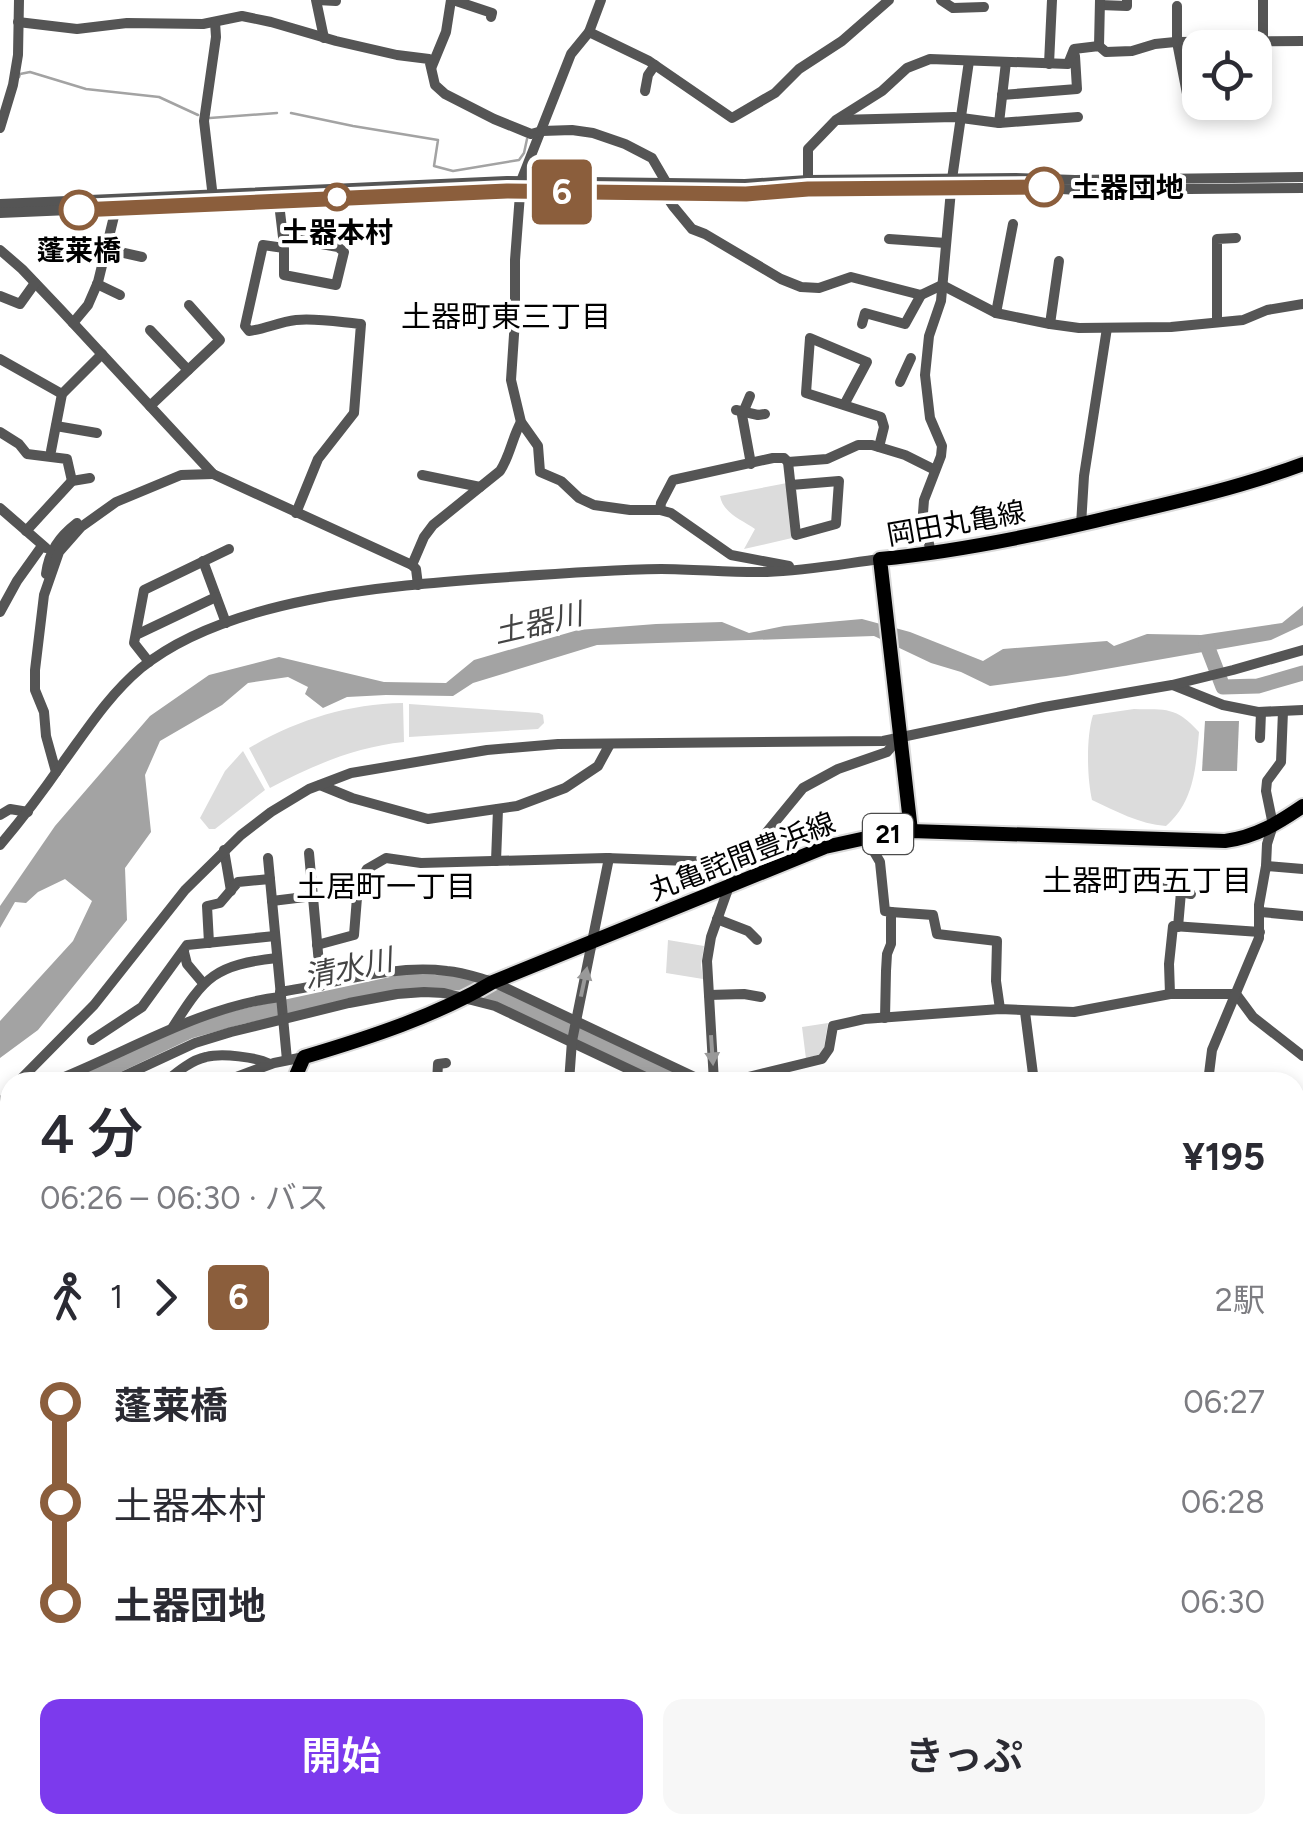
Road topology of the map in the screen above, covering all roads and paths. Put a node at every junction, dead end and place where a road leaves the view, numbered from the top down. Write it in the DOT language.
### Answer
graph roads {
  1 [pos="19,0"];
  2 [pos="316,0"];
  3 [pos="452,0"];
  4 [pos="600,0"];
  5 [pos="889,0"];
  6 [pos="941,0"];
  7 [pos="1052,0"];
  8 [pos="1127,0"];
  9 [pos="1263,0"];
  10 [pos="336,1"];
  11 [pos="1100,2"];
  12 [pos="1178,6"];
  13 [pos="984,7"];
  14 [pos="492,17"];
  15 [pos="18,22"];
  16 [pos="214,22"];
  17 [pos="1263,30"];
  18 [pos="589,32"];
  19 [pos="324,38"];
  20 [pos="1272,41"];
  21 [pos="1303,41"];
  22 [pos="1177,42"];
  23 [pos="1182,42"];
  24 [pos="1099,46"];
  25 [pos="1074,49"];
  26 [pos="968,62"];
  27 [pos="1006,62"];
  28 [pos="1048,64"];
  29 [pos="655,65"];
  30 [pos="432,66"];
  31 [pos="1182,68"];
  32 [pos="645,91"];
  33 [pos="1002,95"];
  34 [pos="1078,117"];
  35 [pos="960,118"];
  36 [pos="836,120"];
  37 [pos="999,123"];
  38 [pos="0,128"];
  39 [pos="542,131"];
  40 [pos="1303,177"];
  41 [pos="951,183"];
  42 [pos="808,184"];
  43 [pos="521,186"];
  44 [pos="666,188"];
  45 [pos="1303,188"];
  46 [pos="278,196"];
  47 [pos="213,199"];
  48 [pos="0,204"];
  49 [pos="117,204"];
  50 [pos="0,213"];
  51 [pos="1013,224"];
  52 [pos="1236,238"];
  53 [pos="888,239"];
  54 [pos="284,242"];
  55 [pos="946,243"];
  56 [pos="106,248"];
  57 [pos="0,250"];
  58 [pos="142,258"];
  59 [pos="1059,260"];
  60 [pos="35,283"];
  61 [pos="97,284"];
  62 [pos="942,285"];
  63 [pos="120,295"];
  64 [pos="921,295"];
  65 [pos="0,296"];
  66 [pos="1303,304"];
  67 [pos="189,305"];
  68 [pos="996,313"];
  69 [pos="1217,322"];
  70 [pos="74,323"];
  71 [pos="862,324"];
  72 [pos="1050,324"];
  73 [pos="1107,328"];
  74 [pos="150,330"];
  75 [pos="102,354"];
  76 [pos="0,359"];
  77 [pos="926,364"];
  78 [pos="188,370"];
  79 [pos="900,382"];
  80 [pos="62,394"];
  81 [pos="750,396"];
  82 [pos="150,406"];
  83 [pos="844,406"];
  84 [pos="740,411"];
  85 [pos="765,414"];
  86 [pos="522,422"];
  87 [pos="56,426"];
  88 [pos="0,432"];
  89 [pos="97,432"];
  90 [pos="879,447"];
  91 [pos="51,452"];
  92 [pos="788,462"];
  93 [pos="750,464"];
  94 [pos="1303,464"];
  95 [pos="935,470"];
  96 [pos="212,474"];
  97 [pos="422,475"];
  98 [pos="90,478"];
  99 [pos="72,481"];
  100 [pos="790,484"];
  101 [pos="480,488"];
  102 [pos="0,508"];
  103 [pos="660,510"];
  104 [pos="296,513"];
  105 [pos="95,514"];
  106 [pos="1080,524"];
  107 [pos="26,530"];
  108 [pos="47,548"];
  109 [pos="228,549"];
  110 [pos="932,554"];
  111 [pos="203,562"];
  112 [pos="880,562"];
  113 [pos="412,565"];
  114 [pos="805,569"];
  115 [pos="418,585"];
  116 [pos="44,595"];
  117 [pos="216,596"];
  118 [pos="0,612"];
  119 [pos="226,623"];
  120 [pos="136,635"];
  121 [pos="1303,650"];
  122 [pos="149,662"];
  123 [pos="1172,685"];
  124 [pos="1303,710"];
  125 [pos="1283,711"];
  126 [pos="1260,712"];
  127 [pos="899,732"];
  128 [pos="1260,738"];
  129 [pos="610,744"];
  130 [pos="56,772"];
  131 [pos="319,785"];
  132 [pos="1303,806"];
  133 [pos="498,809"];
  134 [pos="28,812"];
  135 [pos="0,815"];
  136 [pos="1303,820"];
  137 [pos="1276,823"];
  138 [pos="911,832"];
  139 [pos="866,838"];
  140 [pos="0,845"];
  141 [pos="224,850"];
  142 [pos="309,853"];
  143 [pos="268,858"];
  144 [pos="609,858"];
  145 [pos="744,860"];
  146 [pos="496,861"];
  147 [pos="1266,866"];
  148 [pos="1303,868"];
  149 [pos="270,879"];
  150 [pos="728,886"];
  151 [pos="1156,887"];
  152 [pos="231,891"];
  153 [pos="313,896"];
  154 [pos="272,901"];
  155 [pos="891,912"];
  156 [pos="1261,912"];
  157 [pos="1303,916"];
  158 [pos="717,919"];
  159 [pos="1178,926"];
  160 [pos="754,931"];
  161 [pos="1260,932"];
  162 [pos="276,936"];
  163 [pos="593,942"];
  164 [pos="209,943"];
  165 [pos="317,945"];
  166 [pos="184,952"];
  167 [pos="278,958"];
  168 [pos="203,983"];
  169 [pos="493,983"];
  170 [pos="321,986"];
  171 [pos="1170,994"];
  172 [pos="1236,994"];
  173 [pos="280,995"];
  174 [pos="709,995"];
  175 [pos="761,997"];
  176 [pos="467,998"];
  177 [pos="1000,1009"];
  178 [pos="1025,1012"];
  179 [pos="282,1018"];
  180 [pos="885,1018"];
  181 [pos="576,1022"];
  182 [pos="172,1028"];
  183 [pos="92,1040"];
  184 [pos="572,1042"];
  185 [pos="304,1056"];
  186 [pos="1303,1056"];
  187 [pos="287,1060"];
  188 [pos="446,1063"];
  189 [pos="270,1064"];
  190 [pos="28,1072"];
  191 [pos="78,1072"];
  192 [pos="133,1072"];
  193 [pos="177,1072"];
  194 [pos="250,1072"];
  195 [pos="297,1072"];
  196 [pos="438,1072"];
  197 [pos="570,1072"];
  198 [pos="635,1072"];
  199 [pos="684,1072"];
  200 [pos="713,1072"];
  201 [pos="769,1072"];
  202 [pos="1033,1072"];
  203 [pos="1209,1072"];
  1 -- 15 [label="street"];
  2 -- 10 [label="street"];
  2 -- 19 [label="street"];
  3 -- 14 [label="street"];
  3 -- 30 [label="street"];
  4 -- 18 [label="street"];
  5 -- 29 [label="street"];
  6 -- 13 [label="street"];
  7 -- 28 [label="street"];
  8 -- 11 [label="street"];
  9 -- 17 [label="street"];
  11 -- 24 [label="street"];
  12 -- 22 [label="street"];
  15 -- 16 [label="street"];
  15 -- 38 [label="street"];
  16 -- 19 [label="street"];
  16 -- 47 [label="street"];
  18 -- 29 [label="street"];
  18 -- 39 [label="street"];
  19 -- 30 [label="street"];
  20 -- 21 [label="street"];
  22 -- 23 [label="street"];
  22 -- 24 [label="street"];
  22 -- 31 [label="street"];
  24 -- 25 [label="street"];
  25 -- 28 [label="street"];
  25 -- 33 [label="street"];
  26 -- 27 [label="street"];
  26 -- 35 [label="street"];
  26 -- 36 [label="street"];
  27 -- 28 [label="street"];
  27 -- 33 [label="street"];
  29 -- 32 [label="street"];
  30 -- 39 [label="street"];
  33 -- 37 [label="street"];
  34 -- 37 [label="street"];
  35 -- 36 [label="street"];
  35 -- 37 [label="street"];
  35 -- 41 [label="street"];
  36 -- 42 [label="street"];
  39 -- 43 [label="street"];
  39 -- 44 [label="street"];
  40 -- 41 [label="street"];
  41 -- 42 [label="street"];
  41 -- 45 [label="street"];
  41 -- 55 [label="street"];
  42 -- 44 [label="street"];
  43 -- 44 [label="street"];
  43 -- 46 [label="street"];
  43 -- 86 [label="street"];
  44 -- 64 [label="street"];
  46 -- 47 [label="street"];
  46 -- 54 [label="street"];
  47 -- 49 [label="street"];
  48 -- 49 [label="street"];
  49 -- 50 [label="street"];
  49 -- 56 [label="street"];
  51 -- 68 [label="street"];
  52 -- 69 [label="street"];
  53 -- 55 [label="street"];
  54 -- 54 [label="street"];
  54 -- 104 [label="street"];
  55 -- 62 [label="street"];
  56 -- 58 [label="street"];
  56 -- 61 [label="street"];
  57 -- 60 [label="street"];
  59 -- 72 [label="street"];
  60 -- 65 [label="street"];
  60 -- 70 [label="street"];
  61 -- 63 [label="street"];
  61 -- 70 [label="street"];
  62 -- 64 [label="street"];
  62 -- 68 [label="street"];
  62 -- 77 [label="street"];
  64 -- 71 [label="street"];
  66 -- 69 [label="street"];
  67 -- 78 [label="street"];
  68 -- 72 [label="street"];
  69 -- 73 [label="street"];
  70 -- 75 [label="street"];
  72 -- 73 [label="street"];
  73 -- 106 [label="street"];
  74 -- 78 [label="street"];
  75 -- 80 [label="street"];
  75 -- 82 [label="street"];
  76 -- 80 [label="street"];
  77 -- 79 [label="street"];
  77 -- 95 [label="street"];
  78 -- 82 [label="street"];
  80 -- 87 [label="street"];
  81 -- 84 [label="street"];
  82 -- 96 [label="street"];
  83 -- 83 [label="street"];
  83 -- 90 [label="street"];
  84 -- 85 [label="street"];
  84 -- 93 [label="street"];
  86 -- 101 [label="street"];
  86 -- 103 [label="street"];
  87 -- 89 [label="street"];
  87 -- 91 [label="street"];
  88 -- 99 [label="street"];
  90 -- 92 [label="street"];
  90 -- 95 [label="street"];
  92 -- 93 [label="street"];
  92 -- 100 [label="street"];
  93 -- 103 [label="street"];
  94 -- 106 [label="main road, 岡田丸亀線"];
  95 -- 110 [label="street"];
  96 -- 104 [label="street"];
  96 -- 105 [label="street"];
  97 -- 101 [label="street"];
  98 -- 99 [label="street"];
  99 -- 107 [label="street"];
  100 -- 100 [label="street"];
  101 -- 113 [label="street"];
  102 -- 107 [label="street"];
  103 -- 114 [label="street"];
  104 -- 113 [label="street"];
  105 -- 108 [label="street"];
  105 -- 116 [label="street"];
  106 -- 110 [label="main road, 岡田丸亀線"];
  107 -- 108 [label="street"];
  108 -- 116 [label="street"];
  108 -- 118 [label="street"];
  109 -- 111 [label="street"];
  110 -- 112 [label="main road, 岡田丸亀線"];
  111 -- 117 [label="street"];
  111 -- 120 [label="street"];
  112 -- 114 [label="street"];
  112 -- 127 [label="main road, 岡田丸亀線"];
  113 -- 115 [label="street"];
  114 -- 115 [label="street"];
  115 -- 119 [label="street"];
  116 -- 130 [label="street"];
  117 -- 119 [label="street"];
  117 -- 120 [label="street"];
  119 -- 122 [label="street"];
  120 -- 122 [label="street"];
  121 -- 123 [label="street"];
  122 -- 130 [label="street"];
  123 -- 126 [label="street"];
  123 -- 127 [label="street"];
  124 -- 125 [label="street"];
  125 -- 126 [label="street"];
  125 -- 137 [label="street"];
  126 -- 128 [label="street"];
  127 -- 129 [label="street"];
  127 -- 138 [label="main road, 岡田丸亀線"];
  127 -- 145 [label="street"];
  129 -- 131 [label="street"];
  129 -- 133 [label="street"];
  130 -- 134 [label="street"];
  131 -- 133 [label="street"];
  131 -- 141 [label="street"];
  132 -- 137 [label="main road, 丸亀詫間豊浜線 / 21"];
  133 -- 146 [label="street"];
  134 -- 135 [label="street"];
  134 -- 140 [label="street"];
  136 -- 137 [label="street"];
  137 -- 138 [label="main road, 丸亀詫間豊浜線 / 21"];
  137 -- 147 [label="street"];
  138 -- 139 [label="main road, 丸亀詫間豊浜線 / 21"];
  139 -- 150 [label="main road, 丸亀詫間豊浜線 / 21"];
  139 -- 155 [label="street"];
  141 -- 152 [label="street"];
  141 -- 190 [label="street"];
  142 -- 153 [label="street"];
  143 -- 149 [label="street"];
  144 -- 145 [label="street"];
  144 -- 146 [label="street"];
  144 -- 163 [label="street"];
  145 -- 150 [label="street"];
  146 -- 165 [label="street"];
  147 -- 148 [label="street"];
  147 -- 156 [label="street"];
  149 -- 152 [label="street"];
  149 -- 154 [label="street"];
  150 -- 158 [label="street"];
  150 -- 163 [label="main road, 丸亀詫間豊浜線 / 21"];
  151 -- 159 [label="street"];
  152 -- 164 [label="street"];
  153 -- 154 [label="street"];
  153 -- 165 [label="street"];
  154 -- 162 [label="street"];
  155 -- 177 [label="street"];
  155 -- 180 [label="street"];
  156 -- 157 [label="street"];
  156 -- 161 [label="street"];
  158 -- 160 [label="street"];
  158 -- 174 [label="street"];
  159 -- 161 [label="street"];
  159 -- 171 [label="street"];
  161 -- 172 [label="street"];
  162 -- 164 [label="street"];
  162 -- 167 [label="street"];
  163 -- 169 [label="main road, 丸亀詫間豊浜線 / 21"];
  181 -- 163 [label="street, one-way"];
  164 -- 166 [label="street"];
  165 -- 170 [label="street"];
  166 -- 168 [label="street"];
  166 -- 183 [label="street"];
  167 -- 168 [label="street"];
  167 -- 173 [label="street"];
  168 -- 182 [label="street"];
  169 -- 170 [label="street"];
  169 -- 176 [label="main road, 丸亀詫間豊浜線 / 21"];
  169 -- 181 [label="street"];
  170 -- 173 [label="street"];
  171 -- 172 [label="street"];
  171 -- 178 [label="street"];
  172 -- 186 [label="street"];
  172 -- 203 [label="street"];
  173 -- 179 [label="street"];
  173 -- 182 [label="street"];
  174 -- 175 [label="street"];
  174 -- 200 [label="street, one-way"];
  176 -- 179 [label="street"];
  176 -- 184 [label="street"];
  176 -- 185 [label="main road, 丸亀詫間豊浜線 / 21"];
  177 -- 178 [label="street"];
  177 -- 180 [label="street"];
  178 -- 202 [label="street"];
  179 -- 187 [label="street"];
  179 -- 192 [label="street"];
  180 -- 201 [label="street"];
  181 -- 184 [label="street"];
  181 -- 199 [label="street"];
  182 -- 191 [label="street"];
  184 -- 197 [label="street"];
  184 -- 198 [label="street"];
  185 -- 187 [label="street"];
  185 -- 195 [label="main road"];
  187 -- 189 [label="street"];
  188 -- 196 [label="street"];
  189 -- 193 [label="street"];
  189 -- 194 [label="street"];
}
